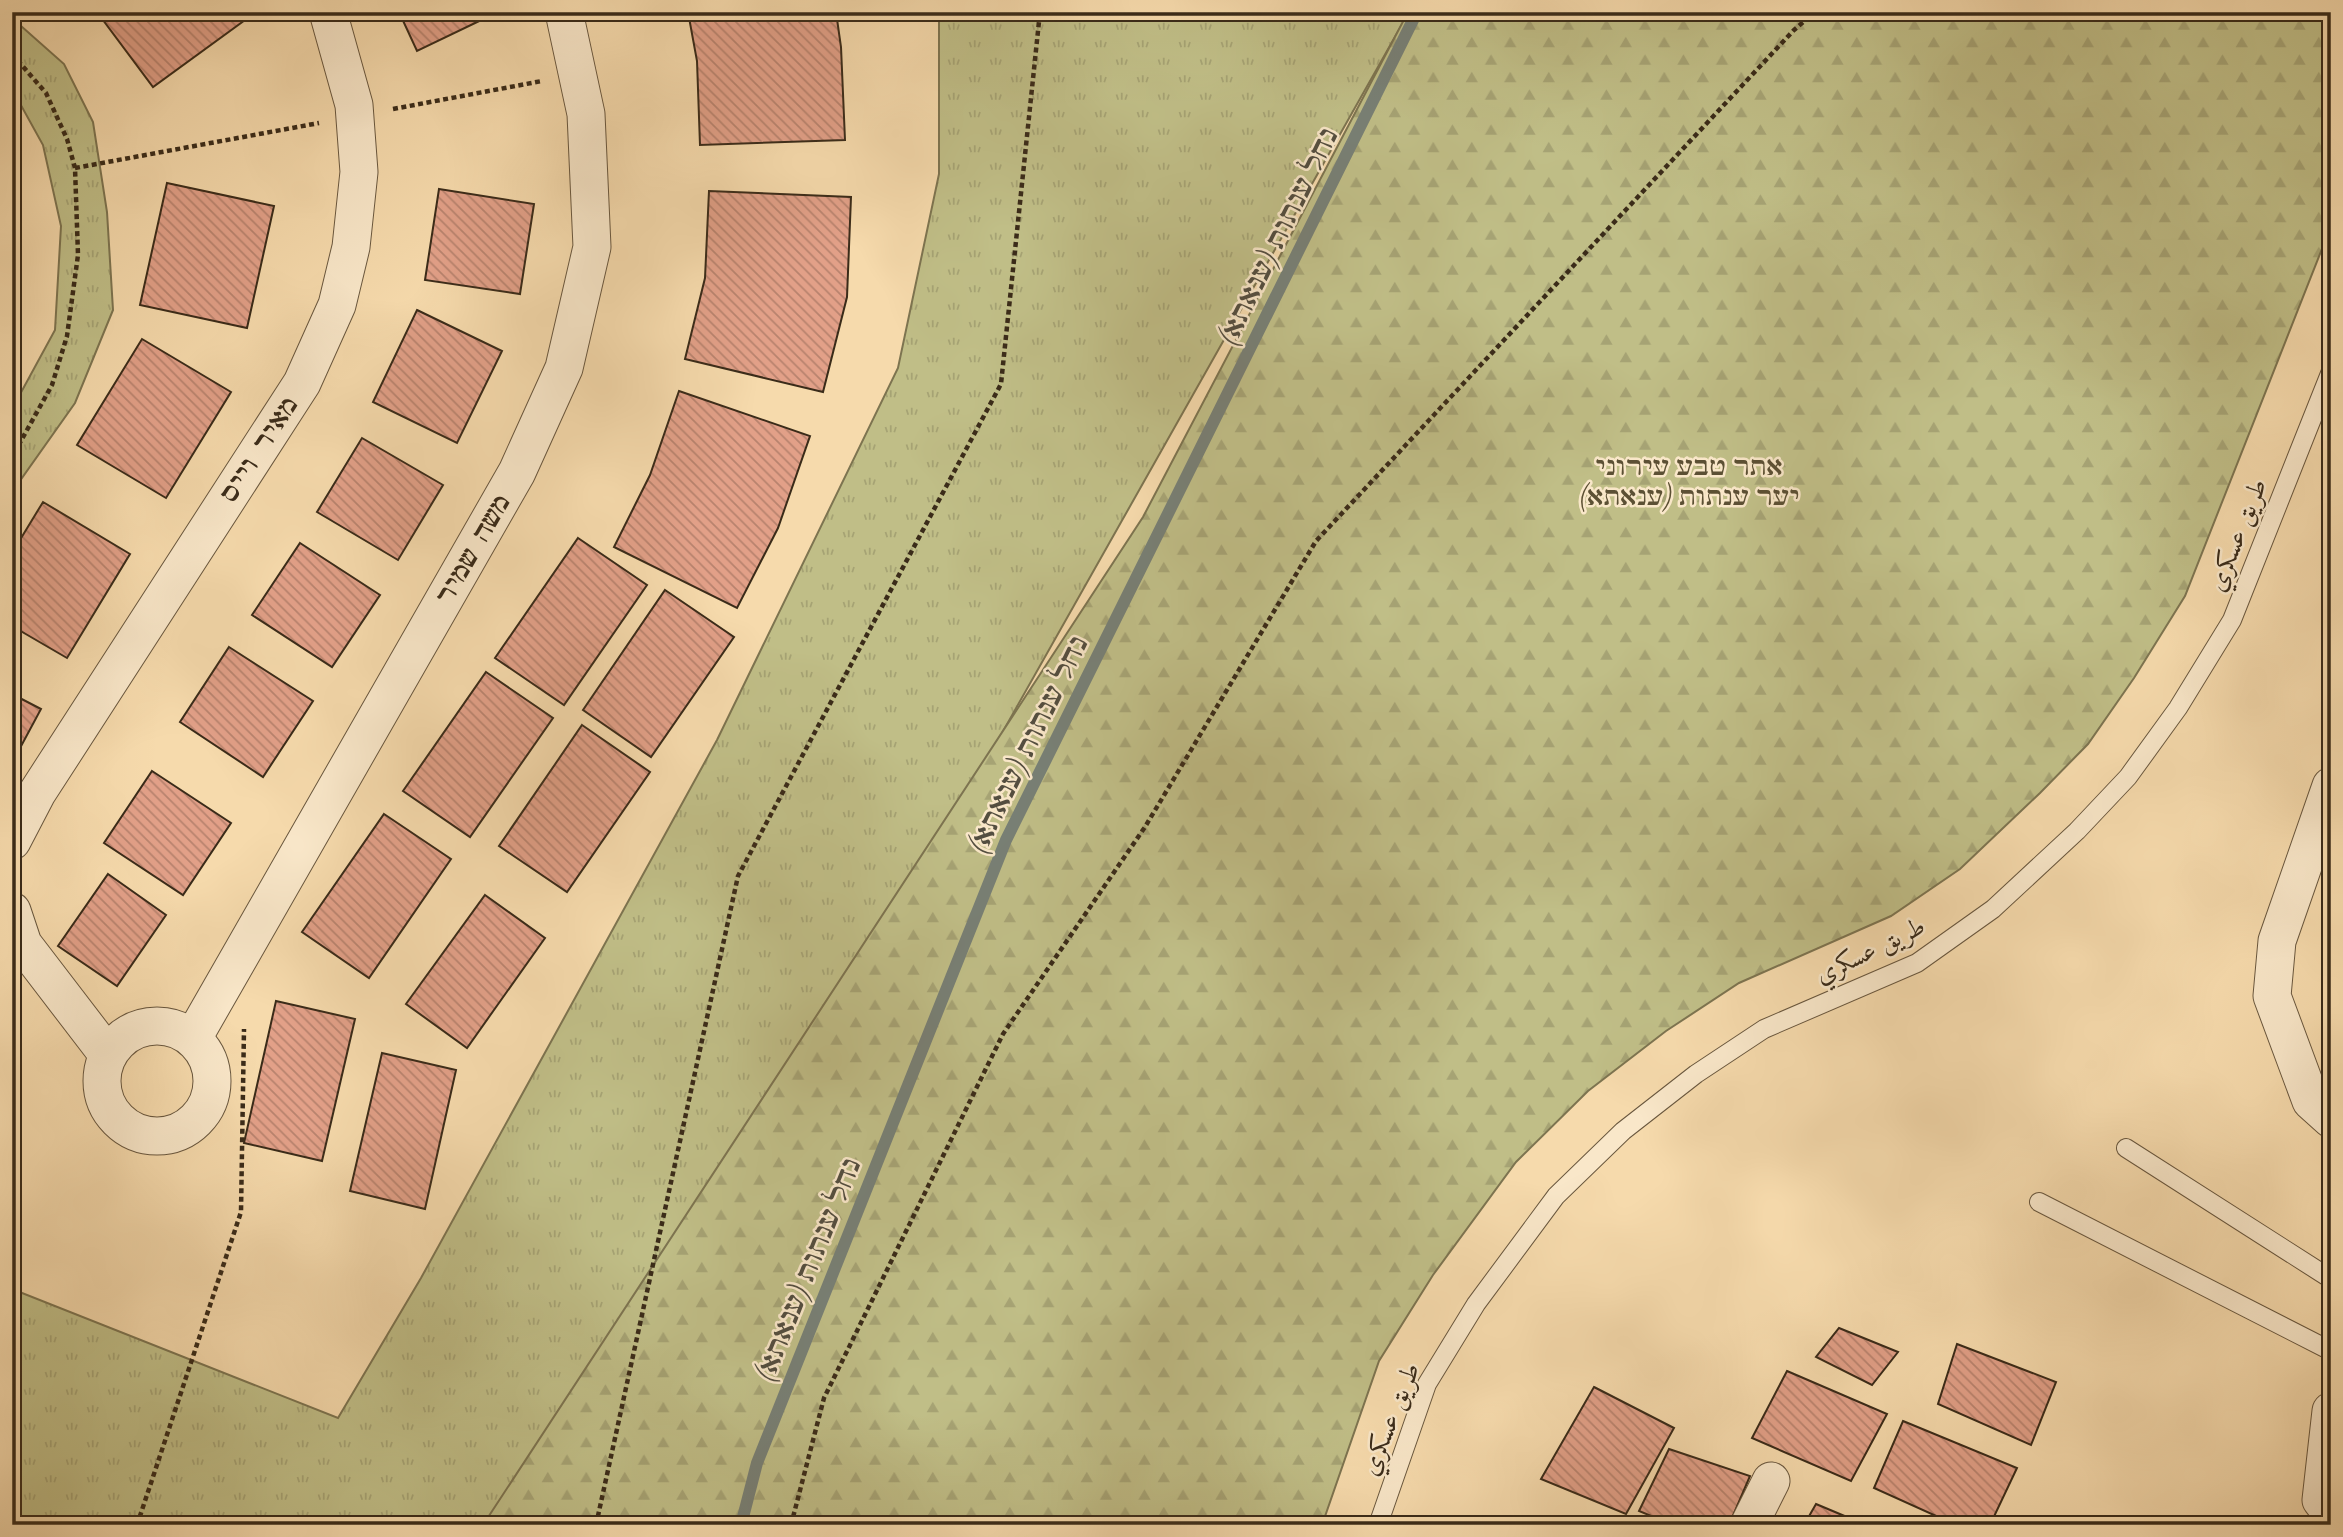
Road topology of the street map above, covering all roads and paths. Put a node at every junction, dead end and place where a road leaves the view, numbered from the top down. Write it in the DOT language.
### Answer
graph roads {
  1 [pos="328,12"];
  2 [pos="564,12"];
  3 [pos="1040,12"];
  4 [pos="1815,12"];
  5 [pos="12,54"];
  6 [pos="2331,371"];
  7 [pos="12,457"];
  8 [pos="2331,786"];
  9 [pos="12,841"];
  10 [pos="12,911"];
  11 [pos="244,1017"];
  12 [pos="193,1038"];
  13 [pos="108,1055"];
  14 [pos="2331,1119"];
  15 [pos="2126,1148"];
  16 [pos="2039,1202"];
  17 [pos="2331,1279"];
  18 [pos="2331,1351"];
  19 [pos="2331,1411"];
  20 [pos="1771,1481"];
  21 [pos="2331,1513"];
  22 [pos="137,1525"];
  23 [pos="596,1525"];
  24 [pos="791,1525"];
  25 [pos="1378,1525"];
  26 [pos="1749,1525"];
  1 -- 9 [label="street, מאיר וייס"];
  2 -- 12 [label="street, משה שמיר"];
  3 -- 23 [label="path"];
  4 -- 24 [label="path"];
  5 -- 7 [label="path"];
  6 -- 25 [label="lane, طريق عسكري"];
  8 -- 14 [label="street"];
  10 -- 13 [label="street"];
  11 -- 22 [label="path"];
  12 -- 13 [label="street"];
  12 -- 13 [label="street"];
  15 -- 17 [label="lane"];
  16 -- 18 [label="lane"];
  19 -- 21 [label="street"];
  20 -- 26 [label="street"];
}
